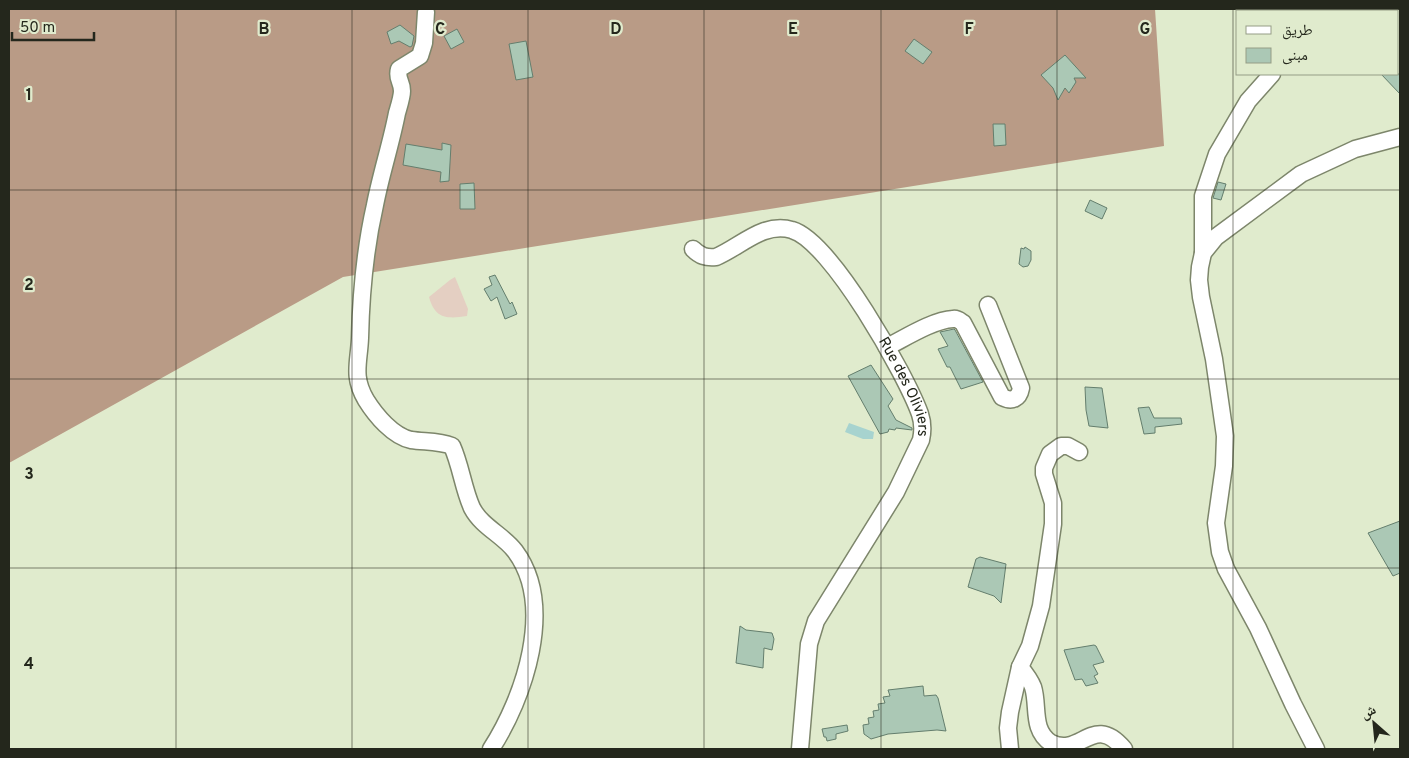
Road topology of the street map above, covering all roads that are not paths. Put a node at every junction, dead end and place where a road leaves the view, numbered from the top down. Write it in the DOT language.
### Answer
graph roads {
  1 [pos="426,12"];
  2 [pos="1271,75"];
  3 [pos="1400,137"];
  4 [pos="693,249"];
  5 [pos="1203,253"];
  6 [pos="988,305"];
  7 [pos="887,347"];
  8 [pos="1079,452"];
  9 [pos="1020,667"];
  10 [pos="1071,748"];
  11 [pos="491,749"];
  12 [pos="800,749"];
  13 [pos="1010,749"];
  14 [pos="1124,749"];
  15 [pos="1316,749"];
  1 -- 11 [label="street"];
  2 -- 5 [label="street"];
  3 -- 5 [label="street"];
  4 -- 7 [label="street, Rue des Oliviers"];
  5 -- 15 [label="street"];
  6 -- 7 [label="street"];
  7 -- 12 [label="street, Rue des Oliviers"];
  8 -- 9 [label="street"];
  9 -- 10 [label="street"];
  9 -- 13 [label="street"];
  10 -- 14 [label="street"];
}
